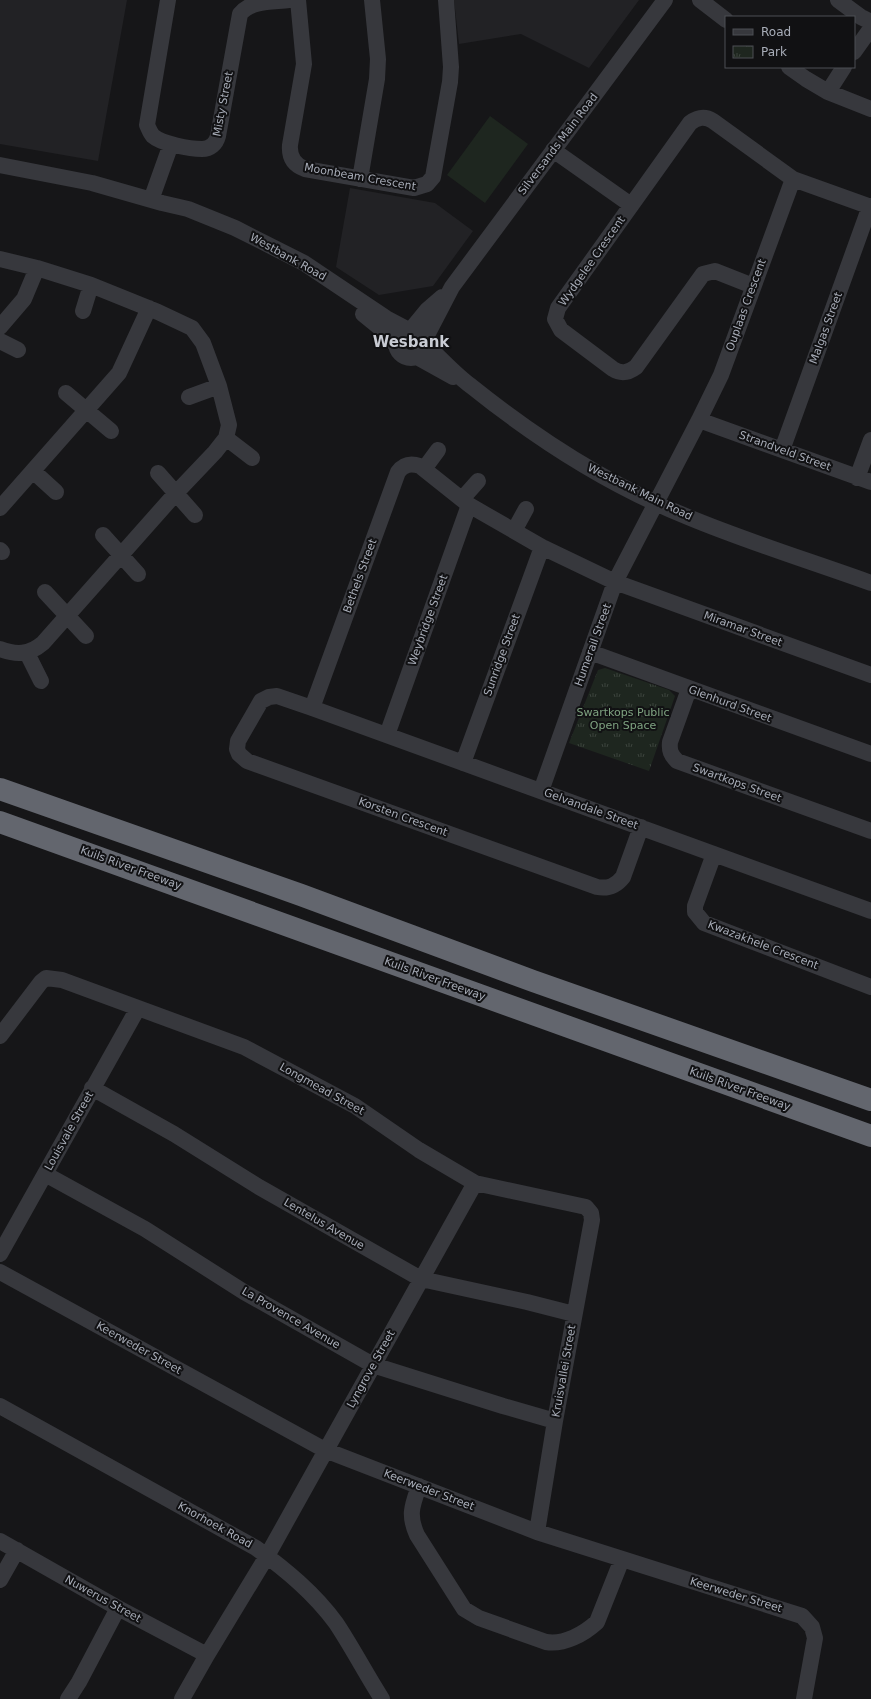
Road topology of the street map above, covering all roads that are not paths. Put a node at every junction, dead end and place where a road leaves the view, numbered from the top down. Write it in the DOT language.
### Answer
graph roads {
  1 [pos="168,0"];
  2 [pos="290,0"];
  3 [pos="298,0"];
  4 [pos="372,0"];
  5 [pos="446,0"];
  6 [pos="665,0"];
  7 [pos="700,0"];
  8 [pos="838,0"];
  9 [pos="725,19"];
  10 [pos="871,22"];
  11 [pos="871,28"];
  12 [pos="855,51"];
  13 [pos="791,68"];
  14 [pos="843,68"];
  15 [pos="828,92"];
  16 [pos="871,109"];
  17 [pos="171,144"];
  18 [pos="553,150"];
  19 [pos="0,165"];
  20 [pos="360,179"];
  21 [pos="793,179"];
  22 [pos="157,202"];
  23 [pos="631,206"];
  24 [pos="870,206"];
  25 [pos="0,259"];
  26 [pos="38,268"];
  27 [pos="91,285"];
  28 [pos="754,286"];
  29 [pos="149,308"];
  30 [pos="83,311"];
  31 [pos="0,327"];
  32 [pos="418,339"];
  33 [pos="0,341"];
  34 [pos="396,345"];
  35 [pos="18,350"];
  36 [pos="219,386"];
  37 [pos="66,393"];
  38 [pos="189,397"];
  39 [pos="87,411"];
  40 [pos="699,420"];
  41 [pos="111,431"];
  42 [pos="226,438"];
  43 [pos="871,440"];
  44 [pos="438,450"];
  45 [pos="782,450"];
  46 [pos="252,458"];
  47 [pos="424,469"];
  48 [pos="33,471"];
  49 [pos="158,473"];
  50 [pos="478,480"];
  51 [pos="864,480"];
  52 [pos="56,492"];
  53 [pos="176,493"];
  54 [pos="466,502"];
  55 [pos="656,503"];
  56 [pos="0,508"];
  57 [pos="526,510"];
  58 [pos="195,515"];
  59 [pos="514,530"];
  60 [pos="103,535"];
  61 [pos="542,547"];
  62 [pos="121,555"];
  63 [pos="138,574"];
  64 [pos="615,582"];
  65 [pos="871,583"];
  66 [pos="46,592"];
  67 [pos="67,616"];
  68 [pos="86,636"];
  69 [pos="0,649"];
  70 [pos="590,652"];
  71 [pos="27,653"];
  72 [pos="871,675"];
  73 [pos="41,681"];
  74 [pos="689,689"];
  75 [pos="312,708"];
  76 [pos="387,735"];
  77 [pos="871,754"];
  78 [pos="464,763"];
  79 [pos="0,789"];
  80 [pos="541,791"];
  81 [pos="0,822"];
  82 [pos="641,827"];
  83 [pos="871,831"];
  84 [pos="714,854"];
  85 [pos="871,911"];
  86 [pos="871,987"];
  87 [pos="138,1008"];
  88 [pos="0,1036"];
  89 [pos="92,1088"];
  90 [pos="871,1100"];
  91 [pos="871,1136"];
  92 [pos="45,1174"];
  93 [pos="475,1183"];
  94 [pos="590,1210"];
  95 [pos="0,1254"];
  96 [pos="0,1272"];
  97 [pos="421,1279"];
  98 [pos="574,1314"];
  99 [pos="373,1365"];
  100 [pos="0,1406"];
  101 [pos="555,1420"];
  102 [pos="325,1450"];
  103 [pos="419,1486"];
  104 [pos="537,1532"];
  105 [pos="0,1541"];
  106 [pos="17,1550"];
  107 [pos="267,1556"];
  108 [pos="622,1559"];
  109 [pos="0,1580"];
  110 [pos="118,1608"];
  111 [pos="207,1654"];
  112 [pos="68,1699"];
  113 [pos="182,1699"];
  114 [pos="382,1699"];
  115 [pos="804,1699"];
  1 -- 17 [label="street"];
  2 -- 17 [label="street, Misty Street"];
  3 -- 20 [label="street, Moonbeam Crescent"];
  4 -- 20 [label="street"];
  5 -- 20 [label="street, Moonbeam Crescent"];
  6 -- 18 [label="street, Silversands Main Road"];
  7 -- 9 [label="street"];
  8 -- 10 [label="street"];
  11 -- 12 [label="street"];
  13 -- 15 [label="street"];
  14 -- 15 [label="street"];
  15 -- 16 [label="street"];
  17 -- 22 [label="street"];
  18 -- 23 [label="street"];
  18 -- 32 [label="street, Silversands Main Road"];
  19 -- 22 [label="street, Westbank Road"];
  21 -- 23 [label="street, Wydgelee Crescent"];
  21 -- 24 [label="street"];
  21 -- 28 [label="street, Ouplaas Crescent"];
  22 -- 32 [label="street, Westbank Road"];
  22 -- 34 [label="street, Westbank Road"];
  23 -- 28 [label="street, Wydgelee Crescent"];
  24 -- 45 [label="street, Malgas Street"];
  25 -- 26 [label="street"];
  26 -- 27 [label="street"];
  26 -- 31 [label="street"];
  27 -- 29 [label="street"];
  27 -- 30 [label="street"];
  28 -- 40 [label="street, Ouplaas Crescent"];
  29 -- 36 [label="street"];
  29 -- 39 [label="street"];
  32 -- 34 [label="street, Silversands Main Road"];
  32 -- 34 [label="street, Westbank Road"];
  32 -- 55 [label="street, Westbank Main Road"];
  33 -- 35 [label="street"];
  36 -- 38 [label="street"];
  36 -- 42 [label="street"];
  37 -- 39 [label="street"];
  39 -- 41 [label="street"];
  39 -- 48 [label="street"];
  40 -- 45 [label="street, Strandveld Street"];
  40 -- 55 [label="street, Ouplaas Crescent"];
  42 -- 46 [label="street"];
  42 -- 53 [label="street"];
  43 -- 51 [label="street"];
  44 -- 47 [label="street"];
  45 -- 51 [label="street, Strandveld Street"];
  47 -- 54 [label="street, Bethels Street"];
  47 -- 75 [label="street, Bethels Street"];
  48 -- 52 [label="street"];
  48 -- 56 [label="street"];
  49 -- 53 [label="street"];
  50 -- 54 [label="street"];
  53 -- 58 [label="street"];
  53 -- 62 [label="street"];
  54 -- 59 [label="street, Bethels Street"];
  54 -- 76 [label="street, Weybridge Street"];
  55 -- 64 [label="street, Humerail Street"];
  55 -- 65 [label="street, Westbank Main Road"];
  57 -- 59 [label="street"];
  59 -- 61 [label="street, Bethels Street"];
  60 -- 62 [label="street"];
  61 -- 64 [label="street, Bethels Street"];
  61 -- 78 [label="street, Sunridge Street"];
  62 -- 63 [label="street"];
  62 -- 67 [label="street"];
  64 -- 70 [label="street, Humerail Street"];
  64 -- 72 [label="street, Miramar Street"];
  66 -- 67 [label="street"];
  67 -- 68 [label="street"];
  67 -- 71 [label="street"];
  69 -- 71 [label="street"];
  70 -- 74 [label="street, Glenhurd Street"];
  70 -- 80 [label="street, Humerail Street"];
  71 -- 73 [label="street"];
  74 -- 77 [label="street, Glenhurd Street"];
  74 -- 83 [label="street, Swartkops Street"];
  75 -- 76 [label="street, Gelvandale Street"];
  75 -- 82 [label="street, Korsten Crescent"];
  76 -- 78 [label="street, Gelvandale Street"];
  78 -- 80 [label="street, Gelvandale Street"];
  79 -- 90 [label="highway"];
  80 -- 82 [label="street, Gelvandale Street"];
  81 -- 91 [label="highway, Kuils River Freeway"];
  82 -- 84 [label="street, Gelvandale Street"];
  84 -- 85 [label="street, Gelvandale Street"];
  84 -- 86 [label="street, Kwazakhele Crescent"];
  87 -- 88 [label="street, Longmead Street"];
  87 -- 89 [label="street, Louisvale Street"];
  87 -- 93 [label="street, Longmead Street"];
  89 -- 92 [label="street, Louisvale Street"];
  89 -- 97 [label="street, Lentelus Avenue"];
  92 -- 95 [label="street, Louisvale Street"];
  92 -- 99 [label="street, La Provence Avenue"];
  93 -- 94 [label="street, Longmead Street"];
  93 -- 97 [label="street, Lyngrove Street"];
  94 -- 98 [label="street, Kruisvallei Street"];
  96 -- 102 [label="street, Keerweder Street"];
  97 -- 98 [label="street, Lentelus Avenue"];
  97 -- 99 [label="street, Lyngrove Street"];
  98 -- 101 [label="street, Kruisvallei Street"];
  99 -- 101 [label="street, La Provence Avenue"];
  99 -- 102 [label="street, Lyngrove Street"];
  100 -- 107 [label="street, Knorhoek Road"];
  101 -- 104 [label="street, Kruisvallei Street"];
  102 -- 103 [label="street, Keerweder Street"];
  102 -- 107 [label="street, Lyngrove Street"];
  103 -- 104 [label="street, Keerweder Street"];
  103 -- 108 [label="street"];
  104 -- 108 [label="street, Keerweder Street"];
  105 -- 106 [label="street, Nuwerus Street"];
  106 -- 109 [label="street"];
  106 -- 110 [label="street, Nuwerus Street"];
  107 -- 111 [label="street, Lyngrove Street"];
  107 -- 114 [label="street, Knorhoek Road"];
  108 -- 115 [label="street, Keerweder Street"];
  110 -- 111 [label="street, Nuwerus Street"];
  110 -- 112 [label="street"];
  111 -- 113 [label="street, Lyngrove Street"];
}
